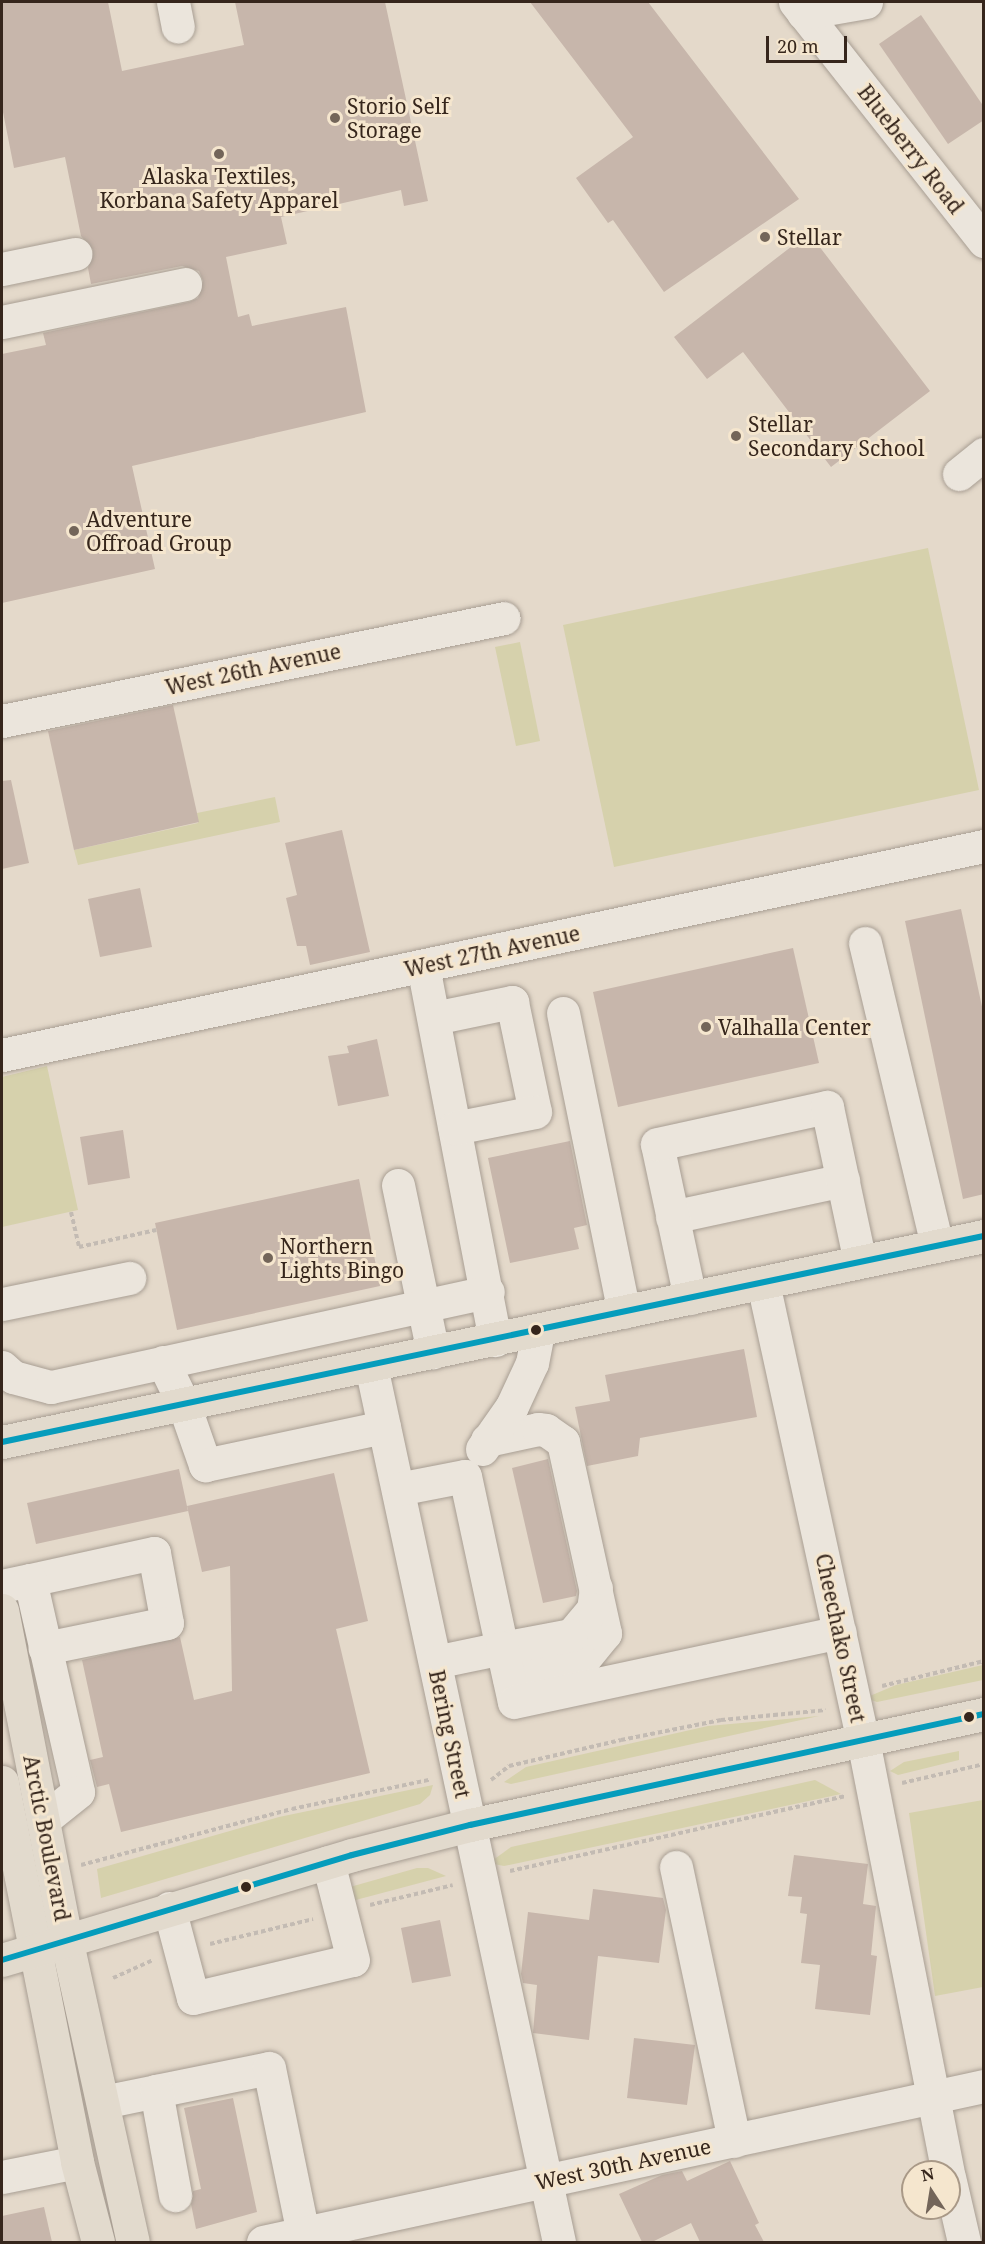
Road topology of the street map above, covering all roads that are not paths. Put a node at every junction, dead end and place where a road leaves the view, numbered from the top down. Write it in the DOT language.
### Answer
graph roads {
  1 [pos="866,2"];
  2 [pos="799,7"];
  3 [pos="984,241"];
  4 [pos="75,254"];
  5 [pos="2,269"];
  6 [pos="185,284"];
  7 [pos="2,322"];
  8 [pos="504,618"];
  9 [pos="2,721"];
  10 [pos="984,846"];
  11 [pos="865,943"];
  12 [pos="423,966"];
  13 [pos="563,1013"];
  14 [pos="434,1018"];
  15 [pos="2,1055"];
  16 [pos="455,1128"];
  17 [pos="843,1180"];
  18 [pos="398,1185"];
  19 [pos="672,1217"];
  20 [pos="984,1236"];
  21 [pos="937,1246"];
  22 [pos="860,1262"];
  23 [pos="129,1278"];
  24 [pos="763,1283"];
  25 [pos="488,1292"];
  26 [pos="690,1298"];
  27 [pos="2,1304"];
  28 [pos="423,1306"];
  29 [pos="624,1312"];
  30 [pos="538,1330"];
  31 [pos="495,1340"];
  32 [pos="433,1352"];
  33 [pos="162,1362"];
  34 [pos="371,1366"];
  35 [pos="2,1367"];
  36 [pos="51,1386"];
  37 [pos="184,1406"];
  38 [pos="384,1427"];
  39 [pos="60,1431"];
  40 [pos="487,1440"];
  41 [pos="2,1442"];
  42 [pos="465,1476"];
  43 [pos="398,1489"];
  44 [pos="16,1583"];
  45 [pos="2,1610"];
  46 [pos="840,1632"];
  47 [pos="45,1648"];
  48 [pos="435,1662"];
  49 [pos="505,1664"];
  50 [pos="53,1680"];
  51 [pos="17,1689"];
  52 [pos="984,1714"];
  53 [pos="863,1740"];
  54 [pos="2,1782"];
  55 [pos="43,1820"];
  56 [pos="470,1825"];
  57 [pos="328,1862"];
  58 [pos="676,1867"];
  59 [pos="169,1908"];
  60 [pos="66,1938"];
  61 [pos="35,1948"];
  62 [pos="2,1960"];
  63 [pos="984,2086"];
  64 [pos="156,2091"];
  65 [pos="931,2097"];
  66 [pos="103,2102"];
  67 [pos="734,2141"];
  68 [pos="945,2160"];
  69 [pos="77,2162"];
  70 [pos="2,2177"];
  71 [pos="546,2181"];
  72 [pos="175,2195"];
  73 [pos="959,2220"];
  74 [pos="303,2234"];
  75 [pos="98,2242"];
  76 [pos="133,2242"];
  77 [pos="263,2242"];
  78 [pos="559,2242"];
  79 [pos="964,2242"];
  1 -- 2 [label="street"];
  2 -- 3 [label="street, Blueberry Road"];
  4 -- 5 [label="street"];
  6 -- 7 [label="street"];
  8 -- 9 [label="street, West 26th Avenue"];
  10 -- 12 [label="street, West 27th Avenue"];
  11 -- 21 [label="street"];
  12 -- 14 [label="street"];
  12 -- 15 [label="street, West 27th Avenue"];
  13 -- 29 [label="street"];
  14 -- 16 [label="street"];
  14 -- 16 [label="street"];
  16 -- 25 [label="street"];
  17 -- 19 [label="street"];
  17 -- 19 [label="street"];
  17 -- 22 [label="street"];
  18 -- 28 [label="street"];
  19 -- 26 [label="street"];
  20 -- 21 [label="main road"];
  21 -- 22 [label="main road"];
  22 -- 24 [label="main road"];
  23 -- 27 [label="street"];
  24 -- 26 [label="main road"];
  24 -- 46 [label="street, Cheechako Street"];
  25 -- 28 [label="street"];
  25 -- 31 [label="street"];
  26 -- 29 [label="main road"];
  28 -- 32 [label="street"];
  28 -- 33 [label="street"];
  29 -- 30 [label="main road"];
  30 -- 31 [label="main road"];
  30 -- 40 [label="street"];
  31 -- 32 [label="main road"];
  32 -- 34 [label="main road"];
  33 -- 36 [label="street"];
  33 -- 37 [label="street"];
  34 -- 37 [label="main road"];
  34 -- 38 [label="street, Bering Street"];
  35 -- 36 [label="street"];
  36 -- 39 [label="street"];
  37 -- 38 [label="street"];
  37 -- 39 [label="main road"];
  38 -- 43 [label="street, Bering Street"];
  39 -- 41 [label="main road"];
  40 -- 42 [label="street"];
  40 -- 49 [label="street"];
  42 -- 43 [label="street"];
  42 -- 49 [label="street"];
  43 -- 48 [label="street, Bering Street"];
  44 -- 47 [label="street"];
  44 -- 47 [label="street"];
  45 -- 51 [label="main road, Arctic Boulevard"];
  46 -- 49 [label="street"];
  46 -- 53 [label="street, Cheechako Street"];
  47 -- 50 [label="street"];
  48 -- 49 [label="street"];
  48 -- 56 [label="street, Bering Street"];
  50 -- 51 [label="street"];
  50 -- 55 [label="street"];
  51 -- 55 [label="main road, Arctic Boulevard"];
  52 -- 53 [label="main road"];
  53 -- 56 [label="main road"];
  53 -- 65 [label="street, Cheechako Street"];
  54 -- 61 [label="main road, Arctic Boulevard"];
  55 -- 60 [label="main road, Arctic Boulevard"];
  56 -- 57 [label="main road"];
  56 -- 71 [label="street, Bering Street"];
  57 -- 59 [label="main road"];
  57 -- 59 [label="street"];
  58 -- 67 [label="street"];
  59 -- 60 [label="main road"];
  60 -- 61 [label="main road"];
  60 -- 66 [label="main road, Arctic Boulevard"];
  61 -- 62 [label="main road"];
  61 -- 69 [label="main road, Arctic Boulevard"];
  63 -- 65 [label="street, West 30th Avenue"];
  64 -- 66 [label="street"];
  64 -- 72 [label="street"];
  64 -- 74 [label="street"];
  65 -- 67 [label="street, West 30th Avenue"];
  65 -- 68 [label="street, Cheechako Street"];
  66 -- 76 [label="main road, Arctic Boulevard"];
  67 -- 71 [label="street, West 30th Avenue"];
  69 -- 70 [label="street"];
  69 -- 75 [label="main road, Arctic Boulevard"];
  71 -- 74 [label="street, West 30th Avenue"];
  71 -- 78 [label="street, Bering Street"];
  73 -- 79 [label="street"];
  74 -- 77 [label="street, West 30th Avenue"];
}
